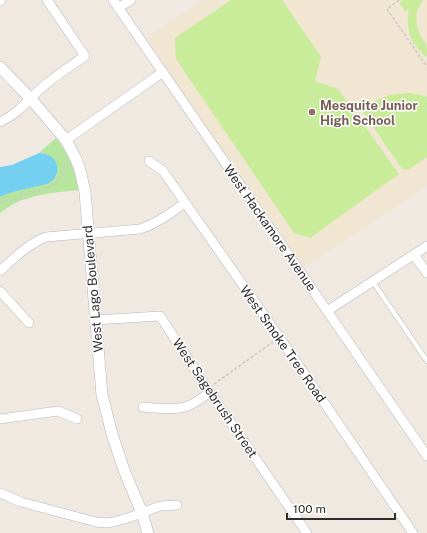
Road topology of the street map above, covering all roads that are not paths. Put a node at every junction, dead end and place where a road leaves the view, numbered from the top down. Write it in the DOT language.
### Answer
graph roads {
  1 [pos="47,0"];
  2 [pos="112,0"];
  3 [pos="131,0"];
  4 [pos="118,8"];
  5 [pos="0,67"];
  6 [pos="163,72"];
  7 [pos="31,99"];
  8 [pos="0,122"];
  9 [pos="66,140"];
  10 [pos="149,161"];
  11 [pos="185,203"];
  12 [pos="89,234"];
  13 [pos="427,246"];
  14 [pos="414,255"];
  15 [pos="0,271"];
  16 [pos="427,273"];
  17 [pos="373,282"];
  18 [pos="0,292"];
  19 [pos="327,311"];
  20 [pos="95,320"];
  21 [pos="30,324"];
  22 [pos="427,361"];
  23 [pos="209,390"];
  24 [pos="143,407"];
  25 [pos="0,419"];
  26 [pos="77,419"];
  27 [pos="427,456"];
  28 [pos="0,493"];
  29 [pos="177,505"];
  30 [pos="142,513"];
  31 [pos="148,533"];
  32 [pos="307,533"];
  33 [pos="413,533"];
  1 -- 7 [label="street"];
  2 -- 4 [label="street, West Hackamore Avenue"];
  3 -- 4 [label="street"];
  4 -- 6 [label="street, West Hackamore Avenue"];
  5 -- 7 [label="street, West Lago Boulevard"];
  6 -- 9 [label="street"];
  6 -- 19 [label="street, West Hackamore Avenue"];
  7 -- 8 [label="street"];
  7 -- 9 [label="street, West Lago Boulevard"];
  9 -- 12 [label="street, West Lago Boulevard"];
  10 -- 11 [label="street, West Smoke Tree Road"];
  11 -- 12 [label="street"];
  11 -- 33 [label="street, West Smoke Tree Road"];
  12 -- 15 [label="street"];
  12 -- 20 [label="street, West Lago Boulevard"];
  13 -- 14 [label="street"];
  14 -- 16 [label="street"];
  14 -- 17 [label="street"];
  17 -- 19 [label="street"];
  17 -- 22 [label="lane"];
  18 -- 21 [label="street"];
  19 -- 27 [label="street, West Hackamore Avenue"];
  20 -- 23 [label="street, West Sagebrush Street"];
  20 -- 30 [label="street, West Lago Boulevard"];
  23 -- 24 [label="street"];
  23 -- 32 [label="street, West Sagebrush Street"];
  25 -- 26 [label="street"];
  28 -- 30 [label="street"];
  29 -- 30 [label="street"];
  30 -- 31 [label="street, West Lago Boulevard"];
}
